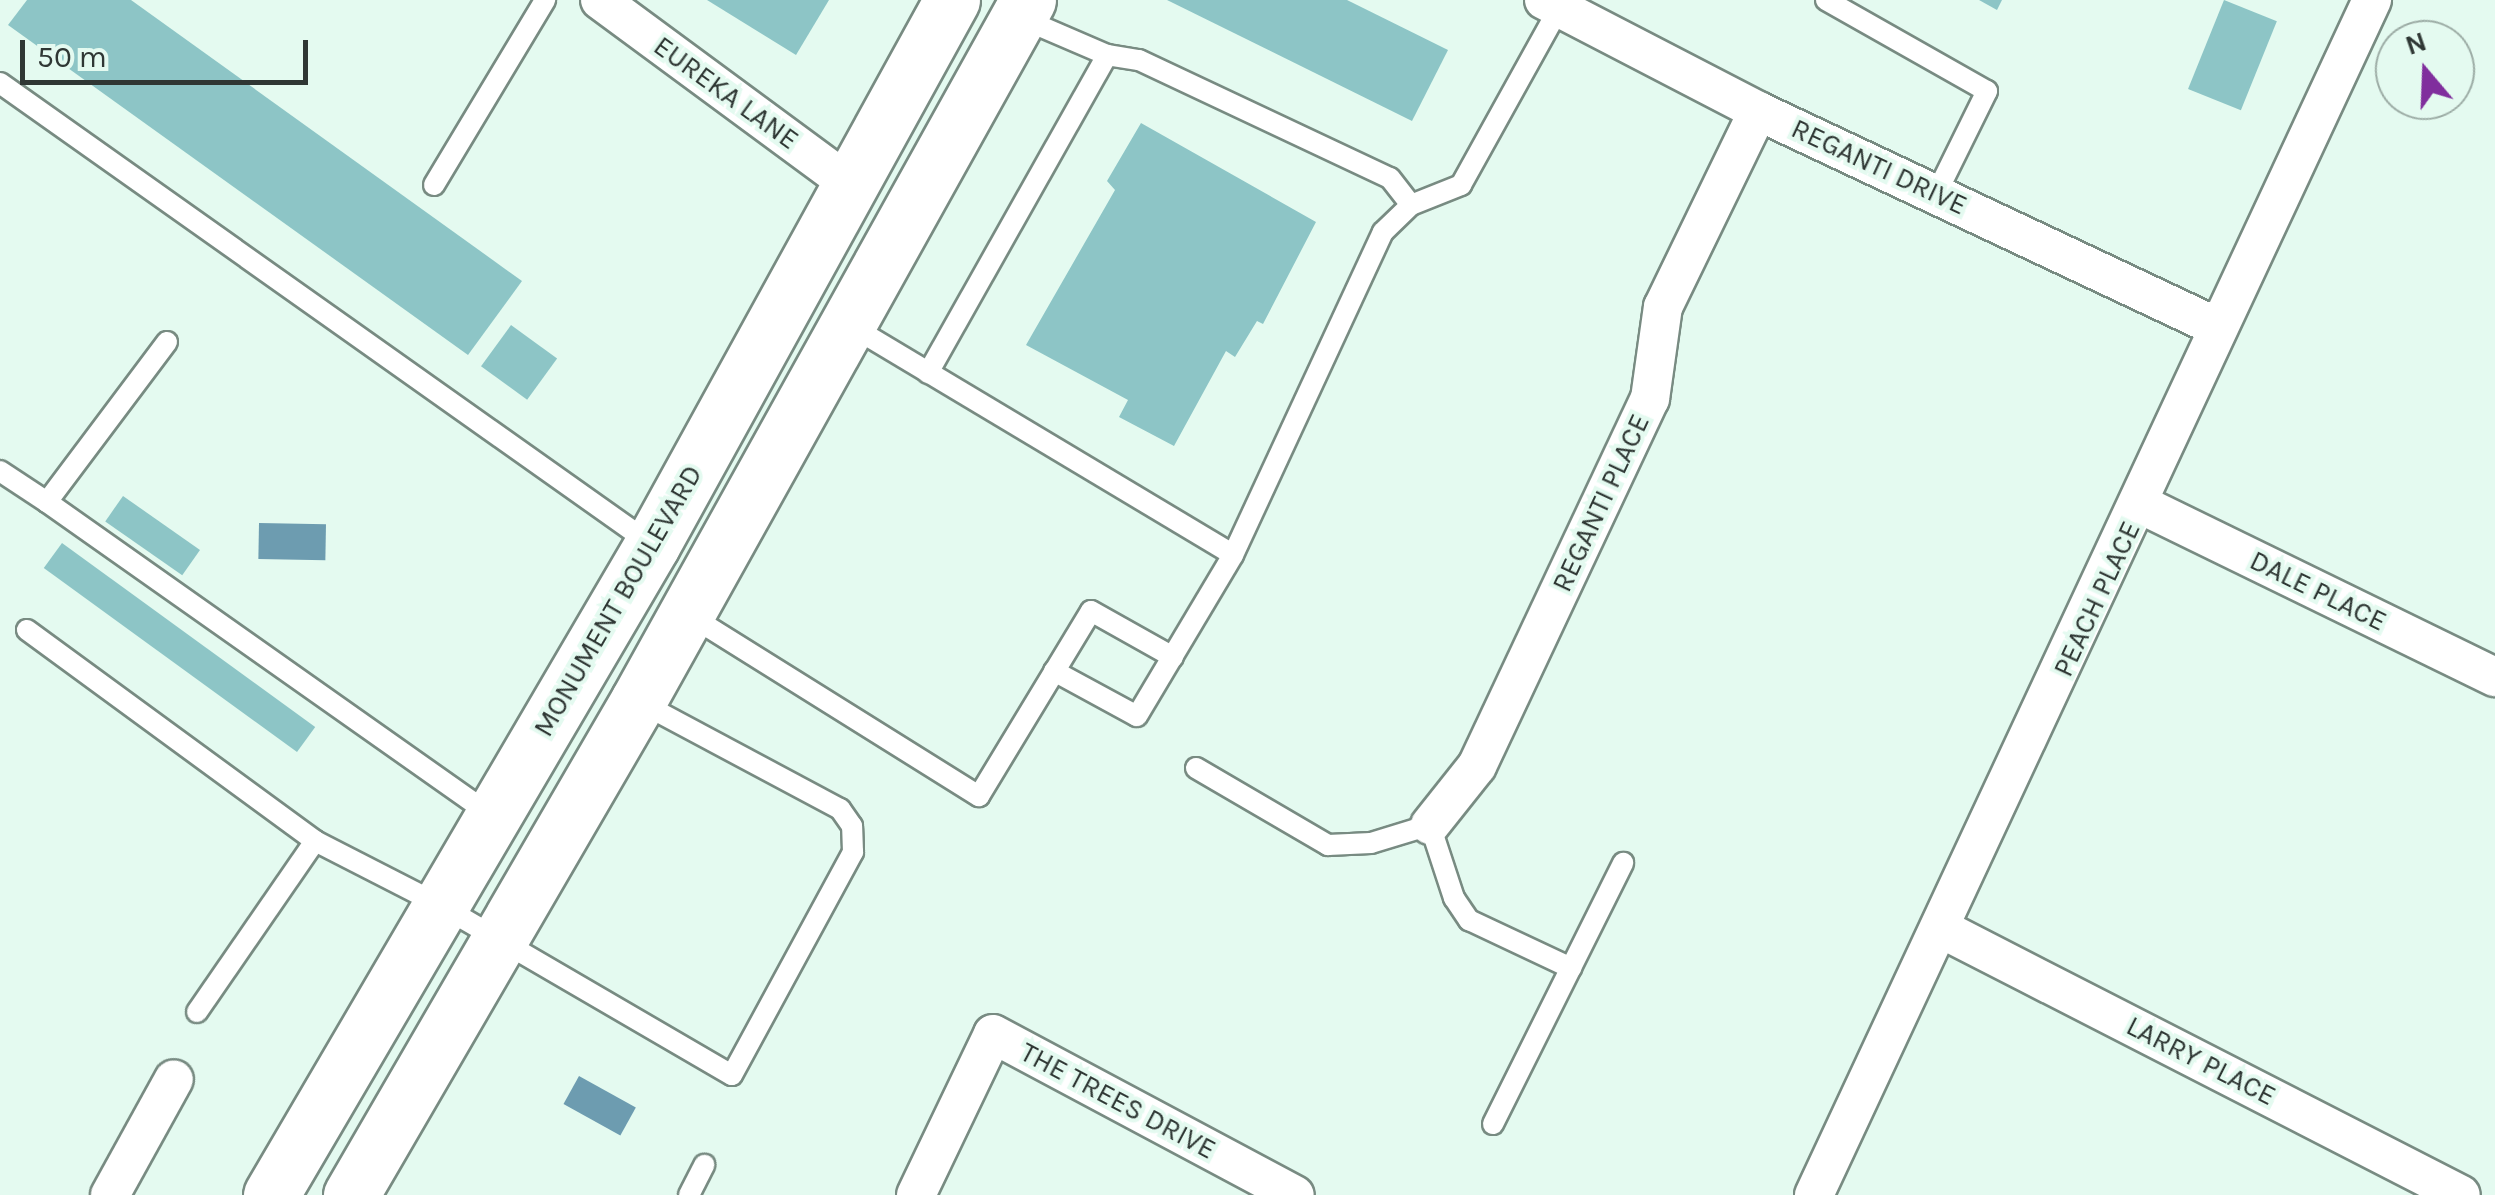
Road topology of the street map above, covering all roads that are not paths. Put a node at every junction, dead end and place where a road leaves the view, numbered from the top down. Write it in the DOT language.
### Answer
graph roads {
  1 [pos="545,0"];
  2 [pos="600,0"];
  3 [pos="952,0"];
  4 [pos="1826,0"];
  5 [pos="2372,0"];
  6 [pos="1551,4"];
  7 [pos="1024,8"];
  8 [pos="1107,56"];
  9 [pos="0,82"];
  10 [pos="1758,111"];
  11 [pos="434,185"];
  12 [pos="852,186"];
  13 [pos="1936,194"];
  14 [pos="1411,205"];
  15 [pos="850,324"];
  16 [pos="2217,327"];
  17 [pos="167,342"];
  18 [pos="928,373"];
  19 [pos="0,471"];
  20 [pos="47,502"];
  21 [pos="2142,505"];
  22 [pos="652,545"];
  23 [pos="1233,554"];
  24 [pos="683,611"];
  25 [pos="27,630"];
  26 [pos="1173,657"];
  27 [pos="1054,671"];
  28 [pos="2495,677"];
  29 [pos="638,700"];
  30 [pos="1196,768"];
  31 [pos="493,817"];
  32 [pos="1430,825"];
  33 [pos="316,842"];
  34 [pos="1623,863"];
  35 [pos="438,904"];
  36 [pos="1940,928"];
  37 [pos="499,944"];
  38 [pos="1571,968"];
  39 [pos="197,1012"];
  40 [pos="174,1079"];
  41 [pos="1494,1124"];
  42 [pos="704,1165"];
  43 [pos="110,1195"];
  44 [pos="272,1195"];
  45 [pos="351,1195"];
  46 [pos="689,1195"];
  47 [pos="916,1195"];
  48 [pos="1295,1195"];
  49 [pos="1814,1195"];
  50 [pos="2461,1195"];
  1 -- 11 [label="lane"];
  2 -- 12 [label="street, EUREKA LANE"];
  3 -- 12 [label="main road, MONUMENT BOULEVARD"];
  4 -- 13 [label="lane"];
  5 -- 16 [label="street, PEACH PLACE"];
  6 -- 10 [label="street, REGANTI DRIVE"];
  6 -- 14 [label="lane"];
  7 -- 8 [label="lane"];
  7 -- 15 [label="main road"];
  8 -- 14 [label="lane"];
  8 -- 18 [label="lane"];
  9 -- 22 [label="lane"];
  10 -- 13 [label="street, REGANTI DRIVE"];
  10 -- 32 [label="street, REGANTI PLACE"];
  12 -- 22 [label="main road, MONUMENT BOULEVARD"];
  13 -- 16 [label="street, REGANTI DRIVE"];
  14 -- 23 [label="lane"];
  15 -- 18 [label="lane"];
  15 -- 24 [label="main road"];
  16 -- 21 [label="street, PEACH PLACE"];
  17 -- 20 [label="lane"];
  18 -- 23 [label="lane"];
  19 -- 20 [label="lane"];
  20 -- 31 [label="lane"];
  21 -- 28 [label="street, DALE PLACE"];
  21 -- 36 [label="street, PEACH PLACE"];
  22 -- 31 [label="main road, MONUMENT BOULEVARD"];
  23 -- 26 [label="lane"];
  24 -- 27 [label="lane"];
  24 -- 29 [label="main road"];
  25 -- 33 [label="lane"];
  26 -- 27 [label="lane"];
  26 -- 27 [label="lane"];
  29 -- 37 [label="main road"];
  29 -- 37 [label="lane"];
  30 -- 32 [label="lane"];
  31 -- 35 [label="main road, MONUMENT BOULEVARD"];
  32 -- 38 [label="lane"];
  33 -- 35 [label="lane"];
  33 -- 39 [label="lane"];
  34 -- 38 [label="lane"];
  35 -- 37 [label="lane"];
  35 -- 44 [label="main road, MONUMENT BOULEVARD"];
  36 -- 49 [label="street, PEACH PLACE"];
  36 -- 50 [label="street, LARRY PLACE"];
  37 -- 45 [label="main road"];
  38 -- 41 [label="lane"];
  40 -- 43 [label="street"];
  42 -- 46 [label="lane"];
  47 -- 48 [label="street, THE TREES DRIVE"];
}
